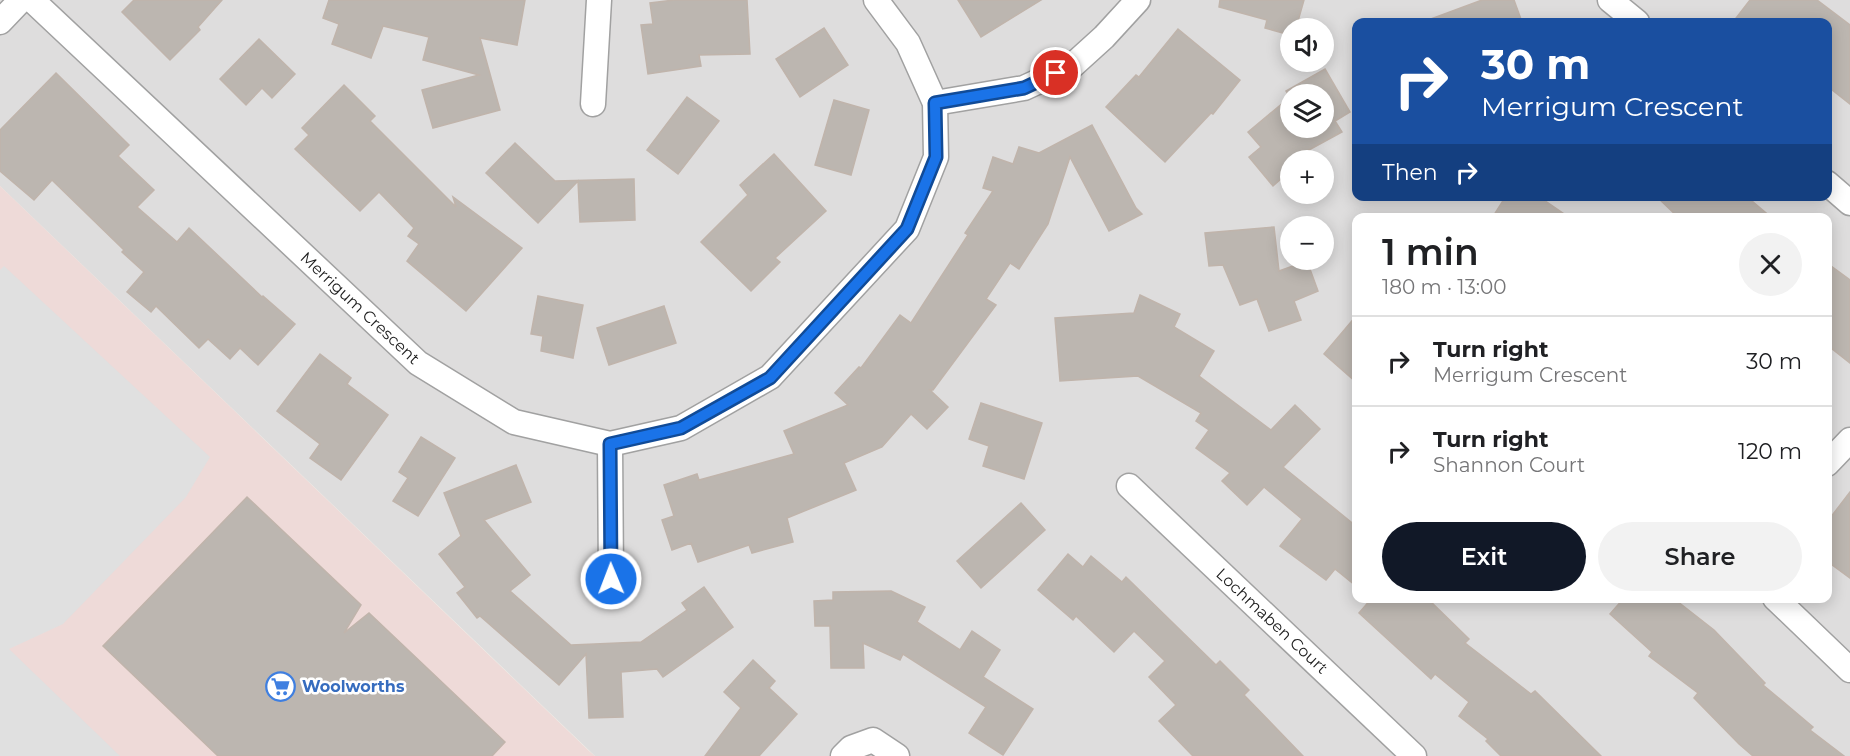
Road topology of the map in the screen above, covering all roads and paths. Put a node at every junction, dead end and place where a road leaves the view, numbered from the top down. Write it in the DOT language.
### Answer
graph roads {
  1 [pos="21,0"];
  2 [pos="32,0"];
  3 [pos="599,0"];
  4 [pos="876,0"];
  5 [pos="1137,0"];
  6 [pos="1610,0"];
  7 [pos="1631,18"];
  8 [pos="0,22"];
  9 [pos="935,103"];
  10 [pos="593,104"];
  11 [pos="1832,187"];
  12 [pos="1850,203"];
  13 [pos="1850,440"];
  14 [pos="610,444"];
  15 [pos="1832,459"];
  16 [pos="1129,486"];
  17 [pos="611,579"];
  18 [pos="1780,603"];
  19 [pos="1850,670"];
  20 [pos="843,756"];
  21 [pos="897,756"];
  22 [pos="1414,756"];
  1 -- 8 [label="street"];
  2 -- 14 [label="street, Merrigum Crescent"];
  3 -- 10 [label="street"];
  4 -- 9 [label="street, Merrigum Crescent"];
  5 -- 9 [label="street"];
  6 -- 7 [label="street"];
  9 -- 14 [label="street, Merrigum Crescent"];
  11 -- 12 [label="street"];
  13 -- 15 [label="street"];
  14 -- 17 [label="street"];
  16 -- 22 [label="street, Lochmaben Court"];
  18 -- 19 [label="street"];
  20 -- 21 [label="street"];
}
